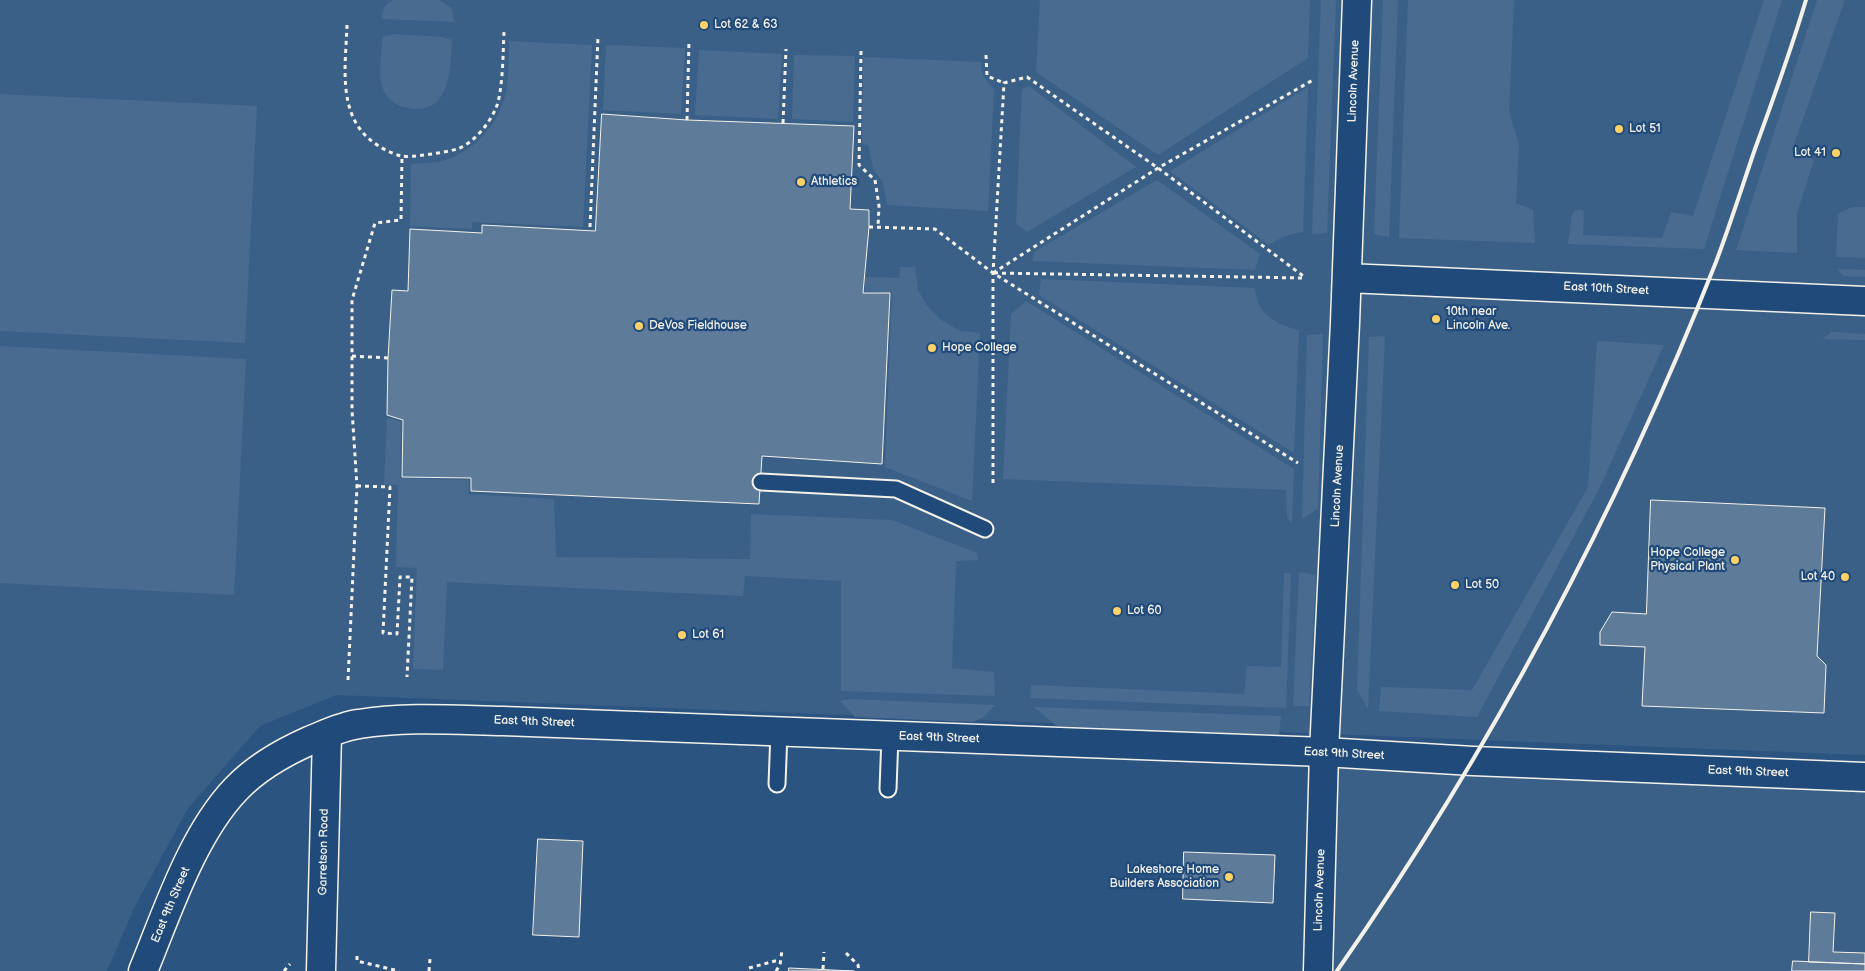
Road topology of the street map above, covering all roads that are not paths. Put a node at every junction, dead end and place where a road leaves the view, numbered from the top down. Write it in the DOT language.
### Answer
graph roads {
  1 [pos="1357,0"];
  2 [pos="1347,278"];
  3 [pos="1865,301"];
  4 [pos="761,482"];
  5 [pos="985,529"];
  6 [pos="779,732"];
  7 [pos="327,734"];
  8 [pos="890,736"];
  9 [pos="1324,752"];
  10 [pos="1865,777"];
  11 [pos="777,784"];
  12 [pos="888,789"];
  13 [pos="321,963"];
  14 [pos="143,971"];
  15 [pos="1318,971"];
  1 -- 2 [label="main road, Lincoln Avenue"];
  2 -- 3 [label="main road, East 10th Street"];
  2 -- 9 [label="main road, Lincoln Avenue"];
  4 -- 5 [label="lane"];
  6 -- 7 [label="main road, East 9th Street"];
  6 -- 8 [label="main road, East 9th Street"];
  6 -- 11 [label="lane"];
  7 -- 13 [label="main road, Garretson Road"];
  7 -- 14 [label="main road, East 9th Street"];
  8 -- 9 [label="main road, East 9th Street"];
  8 -- 12 [label="lane"];
  9 -- 10 [label="main road, East 9th Street"];
  9 -- 15 [label="main road, Lincoln Avenue"];
}
